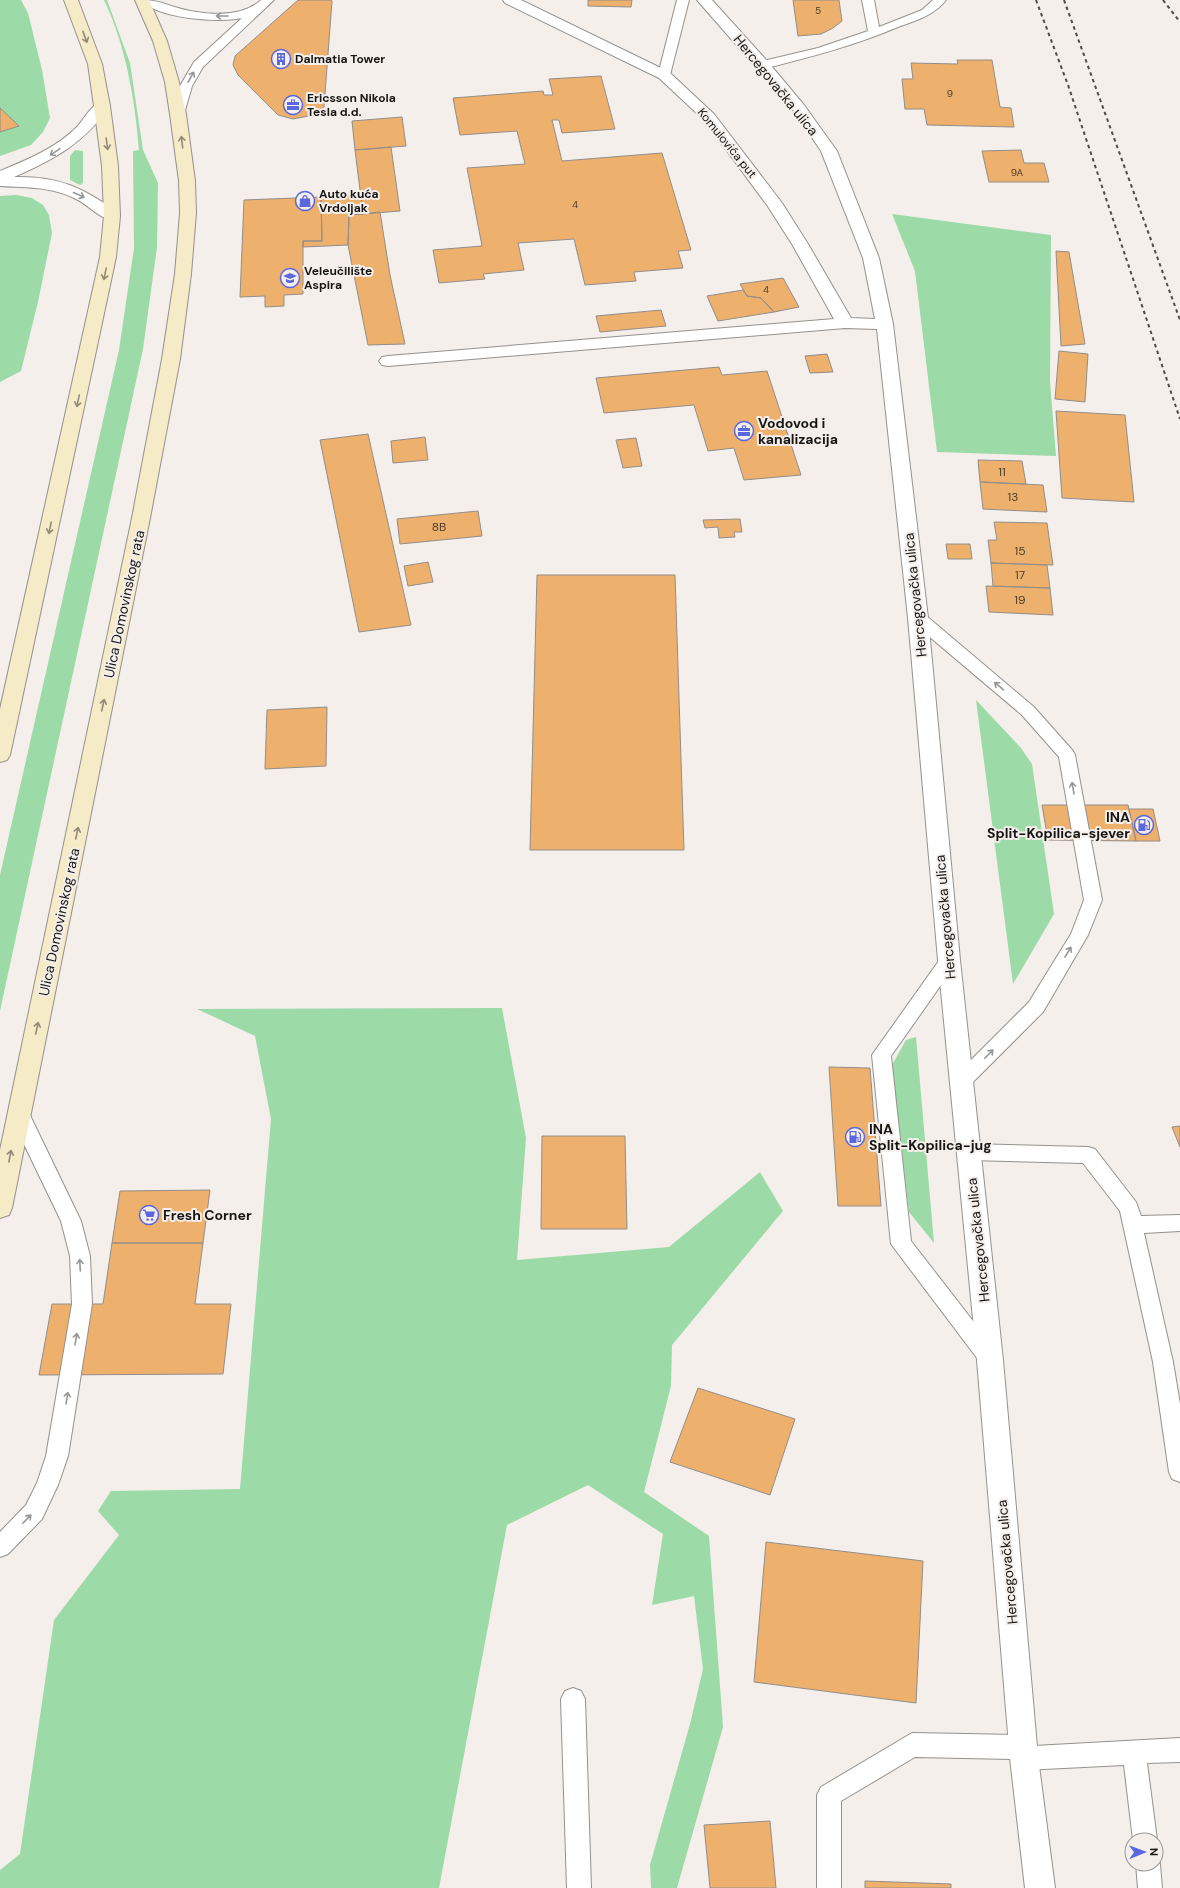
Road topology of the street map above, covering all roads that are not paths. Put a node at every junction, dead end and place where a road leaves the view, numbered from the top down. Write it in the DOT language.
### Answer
graph roads {
  1 [pos="71,0"];
  2 [pos="142,0"];
  3 [pos="148,0"];
  4 [pos="510,0"];
  5 [pos="683,0"];
  6 [pos="704,0"];
  7 [pos="868,0"];
  8 [pos="940,0"];
  9 [pos="264,4"];
  10 [pos="874,33"];
  11 [pos="763,65"];
  12 [pos="664,75"];
  13 [pos="102,106"];
  14 [pos="178,114"];
  15 [pos="0,177"];
  16 [pos="0,182"];
  17 [pos="112,216"];
  18 [pos="845,323"];
  19 [pos="885,324"];
  20 [pos="388,361"];
  21 [pos="918,618"];
  22 [pos="10,716"];
  23 [pos="0,732"];
  24 [pos="0,755"];
  25 [pos="949,960"];
  26 [pos="961,1082"];
  27 [pos="19,1114"];
  28 [pos="969,1152"];
  29 [pos="0,1208"];
  30 [pos="1180,1223"];
  31 [pos="1132,1226"];
  32 [pos="990,1360"];
  33 [pos="1180,1472"];
  34 [pos="0,1548"];
  35 [pos="573,1699"];
  36 [pos="1180,1750"];
  37 [pos="1024,1752"];
  38 [pos="1134,1753"];
  39 [pos="1144,1832"];
  40 [pos="1149,1872"];
  41 [pos="579,1888"];
  42 [pos="829,1888"];
  43 [pos="1040,1888"];
  44 [pos="1150,1888"];
  1 -- 13 [label="main road, one-way"];
  2 -- 14 [label="main road, Ulica Domovinskog rata"];
  9 -- 3 [label="lane, one-way"];
  4 -- 12 [label="street, Komulovića put"];
  5 -- 12 [label="lane"];
  6 -- 11 [label="street, Hercegovačka ulica"];
  7 -- 10 [label="lane"];
  8 -- 10 [label="lane"];
  14 -- 9 [label="lane, one-way"];
  10 -- 11 [label="lane"];
  11 -- 19 [label="street, Hercegovačka ulica"];
  12 -- 18 [label="street, Komulovića put"];
  13 -- 15 [label="street, one-way"];
  13 -- 17 [label="main road, one-way"];
  27 -- 14 [label="main road, Ulica Domovinskog rata, one-way"];
  16 -- 17 [label="street, one-way"];
  17 -- 22 [label="main road, one-way"];
  18 -- 19 [label="street"];
  18 -- 20 [label="street"];
  19 -- 21 [label="street, Hercegovačka ulica"];
  21 -- 25 [label="street, Hercegovačka ulica"];
  26 -- 21 [label="lane, one-way"];
  22 -- 23 [label="lane"];
  22 -- 24 [label="main road"];
  25 -- 26 [label="street, Hercegovačka ulica"];
  25 -- 32 [label="lane"];
  26 -- 28 [label="street, Hercegovačka ulica"];
  29 -- 27 [label="main road, Ulica Domovinskog rata, one-way"];
  34 -- 27 [label="lane, one-way"];
  28 -- 31 [label="lane"];
  28 -- 32 [label="street, Hercegovačka ulica"];
  30 -- 31 [label="lane"];
  31 -- 33 [label="lane"];
  32 -- 37 [label="street, Hercegovačka ulica"];
  35 -- 41 [label="lane"];
  36 -- 38 [label="lane"];
  37 -- 38 [label="lane"];
  37 -- 42 [label="lane"];
  37 -- 43 [label="street, Hercegovačka ulica"];
  38 -- 39 [label="lane"];
  40 -- 44 [label="lane"];
}
